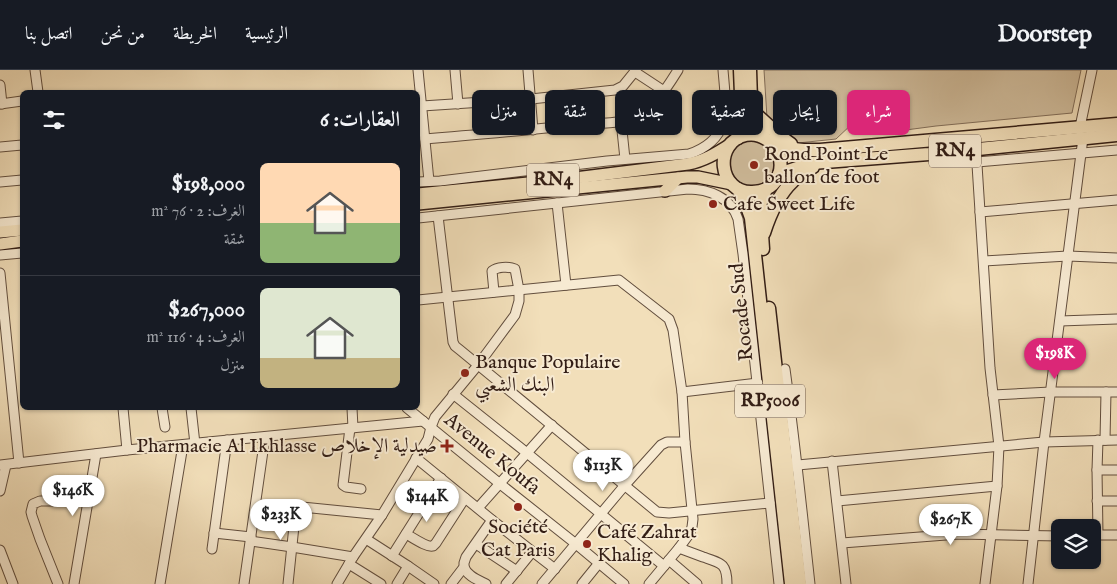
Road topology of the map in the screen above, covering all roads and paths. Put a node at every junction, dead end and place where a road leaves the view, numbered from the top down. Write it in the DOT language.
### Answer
graph roads {
  1 [pos="35,70"];
  2 [pos="418,70"];
  3 [pos="455,70"];
  4 [pos="528,70"];
  5 [pos="678,70"];
  6 [pos="723,70"];
  7 [pos="740,70"];
  8 [pos="750,70"];
  9 [pos="1092,70"];
  10 [pos="635,71"];
  11 [pos="0,85"];
  12 [pos="38,90"];
  13 [pos="530,90"];
  14 [pos="663,90"];
  15 [pos="665,90"];
  16 [pos="724,90"];
  17 [pos="741,90"];
  18 [pos="751,90"];
  19 [pos="535,98"];
  20 [pos="20,102"];
  21 [pos="472,103"];
  22 [pos="1,104"];
  23 [pos="458,104"];
  24 [pos="422,106"];
  25 [pos="615,122"];
  26 [pos="1117,124"];
  27 [pos="763,125"];
  28 [pos="535,130"];
  29 [pos="763,133"];
  30 [pos="1081,133"];
  31 [pos="473,135"];
  32 [pos="622,135"];
  33 [pos="717,135"];
  34 [pos="737,135"];
  35 [pos="1117,135"];
  36 [pos="425,139"];
  37 [pos="768,139"];
  38 [pos="734,141"];
  39 [pos="20,144"];
  40 [pos="0,147"];
  41 [pos="806,150"];
  42 [pos="1117,150"];
  43 [pos="1081,153"];
  44 [pos="674,155"];
  45 [pos="976,156"];
  46 [pos="625,159"];
  47 [pos="823,162"];
  48 [pos="662,168"];
  49 [pos="779,174"];
  50 [pos="678,178"];
  51 [pos="20,180"];
  52 [pos="430,181"];
  53 [pos="0,182"];
  54 [pos="420,182"];
  55 [pos="735,186"];
  56 [pos="766,189"];
  57 [pos="665,191"];
  58 [pos="420,194"];
  59 [pos="1117,200"];
  60 [pos="558,203"];
  61 [pos="420,204"];
  62 [pos="1075,204"];
  63 [pos="980,212"];
  64 [pos="438,216"];
  65 [pos="420,218"];
  66 [pos="20,221"];
  67 [pos="0,223"];
  68 [pos="20,230"];
  69 [pos="0,232"];
  70 [pos="746,233"];
  71 [pos="20,241"];
  72 [pos="762,241"];
  73 [pos="0,244"];
  74 [pos="20,253"];
  75 [pos="0,255"];
  76 [pos="1068,256"];
  77 [pos="1117,258"];
  78 [pos="984,262"];
  79 [pos="750,264"];
  80 [pos="0,274"];
  81 [pos="566,285"];
  82 [pos="519,290"];
  83 [pos="494,292"];
  84 [pos="447,297"];
  85 [pos="420,300"];
  86 [pos="1117,319"];
  87 [pos="1060,321"];
  88 [pos="478,365"];
  89 [pos="785,369"];
  90 [pos="758,384"];
  91 [pos="682,392"];
  92 [pos="1051,392"];
  93 [pos="1106,392"];
  94 [pos="1117,392"];
  95 [pos="453,394"];
  96 [pos="993,395"];
  97 [pos="123,410"];
  98 [pos="162,410"];
  99 [pos="191,410"];
  100 [pos="352,410"];
  101 [pos="409,410"];
  102 [pos="423,421"];
  103 [pos="552,425"];
  104 [pos="165,427"];
  105 [pos="351,428"];
  106 [pos="431,428"];
  107 [pos="265,437"];
  108 [pos="227,440"];
  109 [pos="1101,440"];
  110 [pos="1117,440"];
  111 [pos="685,442"];
  112 [pos="1044,442"];
  113 [pos="195,444"];
  114 [pos="184,445"];
  115 [pos="999,446"];
  116 [pos="127,450"];
  117 [pos="527,453"];
  118 [pos="96,454"];
  119 [pos="416,458"];
  120 [pos="832,462"];
  121 [pos="19,463"];
  122 [pos="3,465"];
  123 [pos="792,465"];
  124 [pos="1097,470"];
  125 [pos="1117,470"];
  126 [pos="441,478"];
  127 [pos="500,483"];
  128 [pos="625,485"];
  129 [pos="997,486"];
  130 [pos="362,489"];
  131 [pos="0,492"];
  132 [pos="465,498"];
  133 [pos="88,501"];
  134 [pos="1098,501"];
  135 [pos="1117,501"];
  136 [pos="838,502"];
  137 [pos="770,503"];
  138 [pos="478,508"];
  139 [pos="692,510"];
  140 [pos="382,514"];
  141 [pos="601,514"];
  142 [pos="1096,519"];
  143 [pos="492,520"];
  144 [pos="214,533"];
  145 [pos="406,534"];
  146 [pos="991,534"];
  147 [pos="1034,535"];
  148 [pos="1101,535"];
  149 [pos="1117,535"];
  150 [pos="1051,536"];
  151 [pos="251,539"];
  152 [pos="366,539"];
  153 [pos="842,543"];
  154 [pos="476,544"];
  155 [pos="576,544"];
  156 [pos="292,547"];
  157 [pos="679,548"];
  158 [pos="212,549"];
  159 [pos="0,550"];
  160 [pos="532,552"];
  161 [pos="392,556"];
  162 [pos="351,561"];
  163 [pos="599,563"];
  164 [pos="666,563"];
  165 [pos="408,566"];
  166 [pos="464,568"];
  167 [pos="555,569"];
  168 [pos="517,571"];
  169 [pos="12,584"];
  170 [pos="58,584"];
  171 [pos="74,584"];
  172 [pos="160,584"];
  173 [pos="244,584"];
  174 [pos="288,584"];
  175 [pos="337,584"];
  176 [pos="381,584"];
  177 [pos="397,584"];
  178 [pos="433,584"];
  179 [pos="450,584"];
  180 [pos="486,584"];
  181 [pos="506,584"];
  182 [pos="542,584"];
  183 [pos="582,584"];
  184 [pos="624,584"];
  185 [pos="649,584"];
  186 [pos="698,584"];
  187 [pos="726,584"];
  188 [pos="779,584"];
  189 [pos="791,584"];
  190 [pos="800,584"];
  191 [pos="810,584"];
  192 [pos="846,584"];
  193 [pos="985,584"];
  194 [pos="1028,584"];
  1 -- 12 [label="street"];
  2 -- 24 [label="street"];
  3 -- 23 [label="street"];
  4 -- 13 [label="street"];
  5 -- 15 [label="street"];
  6 -- 16 [label="street"];
  7 -- 17 [label="highway"];
  8 -- 18 [label="highway"];
  9 -- 30 [label="street"];
  10 -- 14 [label="street"];
  10 -- 19 [label="street"];
  11 -- 22 [label="street"];
  20 -- 22 [label="street"];
  21 -- 23 [label="street"];
  23 -- 24 [label="street"];
  24 -- 36 [label="street"];
  25 -- 28 [label="street"];
  26 -- 30 [label="highway, RN4"];
  27 -- 41 [label="highway"];
  29 -- 37 [label="highway"];
  30 -- 35 [label="highway, RN4"];
  30 -- 41 [label="highway, RN4"];
  30 -- 43 [label="street"];
  30 -- 45 [label="highway, RN4"];
  31 -- 36 [label="street"];
  32 -- 46 [label="street"];
  33 -- 44 [label="street"];
  34 -- 38 [label="highway"];
  36 -- 52 [label="street"];
  37 -- 38 [label="highway, RN4"];
  37 -- 41 [label="highway, RN4"];
  37 -- 49 [label="highway"];
  38 -- 48 [label="main road, RN4"];
  38 -- 55 [label="highway"];
  39 -- 40 [label="street"];
  42 -- 43 [label="street"];
  43 -- 45 [label="street"];
  43 -- 62 [label="street"];
  44 -- 46 [label="street"];
  44 -- 48 [label="main road"];
  45 -- 47 [label="highway, RN4"];
  45 -- 63 [label="street"];
  46 -- 52 [label="street"];
  47 -- 49 [label="highway, RN4"];
  47 -- 72 [label="highway"];
  48 -- 58 [label="main road, RN4"];
  49 -- 56 [label="highway"];
  50 -- 55 [label="main road, RN4"];
  50 -- 57 [label="main road"];
  50 -- 61 [label="main road, RN4"];
  51 -- 53 [label="street"];
  52 -- 54 [label="street"];
  55 -- 56 [label="highway, RN4"];
  55 -- 70 [label="highway, Rocade Sud / RP5006"];
  56 -- 72 [label="highway, Rocade Sud / RP5006"];
  57 -- 60 [label="street"];
  57 -- 70 [label="street"];
  59 -- 62 [label="street"];
  60 -- 64 [label="street"];
  60 -- 81 [label="street"];
  62 -- 63 [label="street"];
  62 -- 76 [label="street"];
  63 -- 78 [label="street"];
  64 -- 65 [label="street"];
  64 -- 84 [label="street"];
  66 -- 67 [label="street"];
  68 -- 69 [label="main road"];
  70 -- 79 [label="highway, Rocade Sud / RP5006"];
  71 -- 73 [label="main road"];
  72 -- 123 [label="highway, Rocade Sud / RP5006"];
  74 -- 75 [label="street"];
  76 -- 77 [label="street"];
  76 -- 78 [label="street"];
  76 -- 87 [label="street"];
  78 -- 96 [label="street"];
  79 -- 90 [label="street"];
  79 -- 189 [label="highway, Rocade Sud / RP5006"];
  80 -- 121 [label="street"];
  81 -- 82 [label="street"];
  81 -- 91 [label="street"];
  82 -- 83 [label="street"];
  82 -- 83 [label="street"];
  82 -- 88 [label="street"];
  83 -- 84 [label="street"];
  84 -- 85 [label="street"];
  84 -- 88 [label="street"];
  86 -- 87 [label="street"];
  87 -- 92 [label="street"];
  88 -- 95 [label="street"];
  88 -- 103 [label="street"];
  89 -- 123 [label="street"];
  90 -- 91 [label="street"];
  90 -- 137 [label="street"];
  91 -- 111 [label="street"];
  92 -- 93 [label="street"];
  92 -- 96 [label="street"];
  92 -- 112 [label="street"];
  93 -- 94 [label="street"];
  93 -- 109 [label="street"];
  95 -- 106 [label="street"];
  95 -- 117 [label="street"];
  96 -- 115 [label="street"];
  97 -- 116 [label="street"];
  98 -- 104 [label="street"];
  99 -- 113 [label="street"];
  100 -- 105 [label="street"];
  101 -- 102 [label="street, Avenue Koufa"];
  102 -- 105 [label="street"];
  102 -- 106 [label="street, Avenue Koufa"];
  103 -- 117 [label="street"];
  103 -- 128 [label="street"];
  105 -- 107 [label="street"];
  105 -- 130 [label="street"];
  106 -- 119 [label="street"];
  106 -- 127 [label="street, Avenue Koufa"];
  107 -- 108 [label="street"];
  107 -- 151 [label="street"];
  108 -- 113 [label="street"];
  108 -- 144 [label="street"];
  109 -- 110 [label="street"];
  109 -- 112 [label="street"];
  109 -- 124 [label="street"];
  111 -- 128 [label="street"];
  111 -- 139 [label="street"];
  112 -- 115 [label="street"];
  112 -- 147 [label="street"];
  113 -- 114 [label="street"];
  114 -- 116 [label="street"];
  114 -- 172 [label="street"];
  115 -- 120 [label="street"];
  115 -- 129 [label="street"];
  116 -- 118 [label="street"];
  117 -- 127 [label="street"];
  117 -- 141 [label="street"];
  118 -- 121 [label="street"];
  118 -- 133 [label="street"];
  119 -- 126 [label="street"];
  119 -- 140 [label="street"];
  120 -- 123 [label="street"];
  120 -- 136 [label="street"];
  121 -- 122 [label="street"];
  122 -- 131 [label="street"];
  123 -- 190 [label="highway, Rocade Sud / RP5006"];
  123 -- 191 [label="street"];
  124 -- 125 [label="street"];
  124 -- 134 [label="street"];
  126 -- 132 [label="street"];
  126 -- 145 [label="street"];
  127 -- 138 [label="street"];
  127 -- 155 [label="street, Avenue Koufa"];
  128 -- 139 [label="street"];
  128 -- 141 [label="street"];
  129 -- 136 [label="street"];
  129 -- 146 [label="street"];
  132 -- 138 [label="street"];
  132 -- 145 [label="street"];
  133 -- 170 [label="street"];
  133 -- 171 [label="street"];
  134 -- 135 [label="street"];
  134 -- 142 [label="street"];
  136 -- 153 [label="street"];
  137 -- 139 [label="street"];
  137 -- 188 [label="street"];
  138 -- 143 [label="street"];
  139 -- 157 [label="street"];
  140 -- 152 [label="street"];
  140 -- 156 [label="street"];
  141 -- 155 [label="street"];
  141 -- 164 [label="street"];
  143 -- 154 [label="street"];
  143 -- 160 [label="street"];
  144 -- 151 [label="street"];
  144 -- 158 [label="street"];
  145 -- 161 [label="street"];
  146 -- 147 [label="street"];
  146 -- 153 [label="street"];
  146 -- 193 [label="street"];
  147 -- 150 [label="street"];
  147 -- 194 [label="street"];
  148 -- 149 [label="street"];
  151 -- 156 [label="street"];
  151 -- 173 [label="street"];
  152 -- 161 [label="street"];
  152 -- 162 [label="street"];
  153 -- 192 [label="street"];
  154 -- 166 [label="street"];
  154 -- 168 [label="street"];
  155 -- 163 [label="street, Avenue Koufa"];
  155 -- 167 [label="street"];
  156 -- 162 [label="street"];
  156 -- 174 [label="street"];
  157 -- 164 [label="street"];
  157 -- 187 [label="street"];
  159 -- 169 [label="street"];
  160 -- 167 [label="street"];
  160 -- 168 [label="street"];
  161 -- 165 [label="street"];
  162 -- 175 [label="street"];
  162 -- 176 [label="street"];
  163 -- 183 [label="street"];
  163 -- 184 [label="street, Avenue Koufa"];
  164 -- 185 [label="street"];
  164 -- 186 [label="street"];
  165 -- 177 [label="street"];
  165 -- 178 [label="street"];
  166 -- 179 [label="street"];
  166 -- 180 [label="street"];
  167 -- 182 [label="street"];
  168 -- 181 [label="street"];
}
